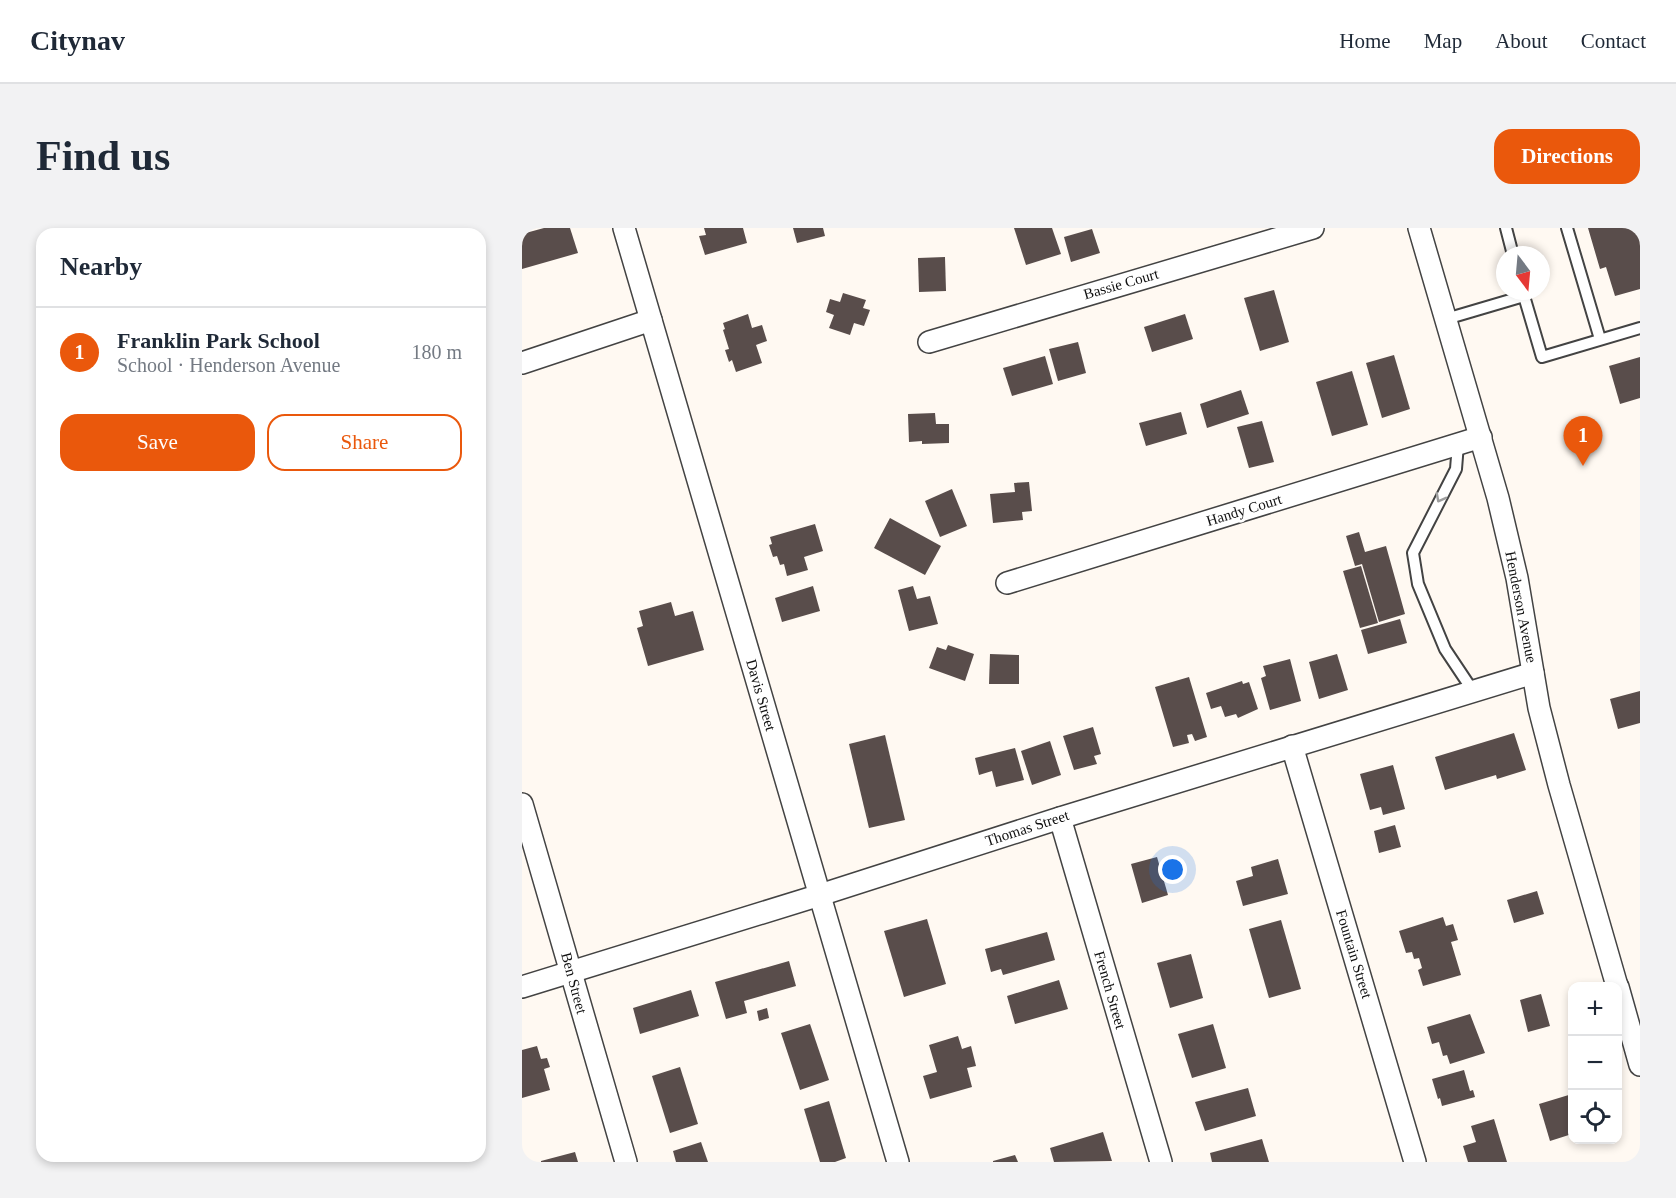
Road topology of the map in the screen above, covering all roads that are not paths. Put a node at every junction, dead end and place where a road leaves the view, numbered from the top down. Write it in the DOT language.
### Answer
graph roads {
  1 [pos="624,228"];
  2 [pos="1313,228"];
  3 [pos="1419,228"];
  4 [pos="1506,228"];
  5 [pos="1568,228"];
  6 [pos="1511,246"];
  7 [pos="1503,300"];
  8 [pos="1526,300"];
  9 [pos="1446,319"];
  10 [pos="651,320"];
  11 [pos="1640,328"];
  12 [pos="1600,339"];
  13 [pos="929,342"];
  14 [pos="522,363"];
  15 [pos="1481,437"];
  16 [pos="1458,444"];
  17 [pos="1008,583"];
  18 [pos="1533,673"];
  19 [pos="1473,691"];
  20 [pos="1292,746"];
  21 [pos="522,804"];
  22 [pos="1060,818"];
  23 [pos="820,895"];
  24 [pos="571,973"];
  25 [pos="1616,982"];
  26 [pos="522,987"];
  27 [pos="1622,1004"];
  28 [pos="1640,1065"];
  29 [pos="626,1162"];
  30 [pos="898,1162"];
  31 [pos="1161,1162"];
  32 [pos="1415,1162"];
  1 -- 10 [label="street, Davis Street"];
  2 -- 13 [label="street, Bassie Court"];
  3 -- 9 [label="street, Henderson Avenue"];
  4 -- 6 [label="lane"];
  5 -- 12 [label="lane"];
  7 -- 9 [label="lane"];
  8 -- 12 [label="lane"];
  9 -- 15 [label="street, Henderson Avenue"];
  10 -- 14 [label="street"];
  10 -- 23 [label="street, Davis Street"];
  11 -- 12 [label="lane"];
  15 -- 16 [label="street, Handy Court"];
  15 -- 18 [label="street, Henderson Avenue"];
  16 -- 17 [label="street, Handy Court"];
  16 -- 19 [label="lane, one-way"];
  18 -- 19 [label="street, Thomas Street"];
  18 -- 25 [label="street, Henderson Avenue"];
  19 -- 20 [label="street, Thomas Street"];
  20 -- 22 [label="street, Thomas Street"];
  20 -- 32 [label="street, Fountain Street"];
  21 -- 24 [label="street, Ben Street"];
  22 -- 23 [label="street, Thomas Street"];
  22 -- 31 [label="street, French Street"];
  23 -- 24 [label="street, Thomas Street"];
  23 -- 30 [label="street, Davis Street"];
  24 -- 26 [label="street, Thomas Street"];
  24 -- 29 [label="street, Ben Street"];
  27 -- 28 [label="street, Henderson Avenue"];
}
